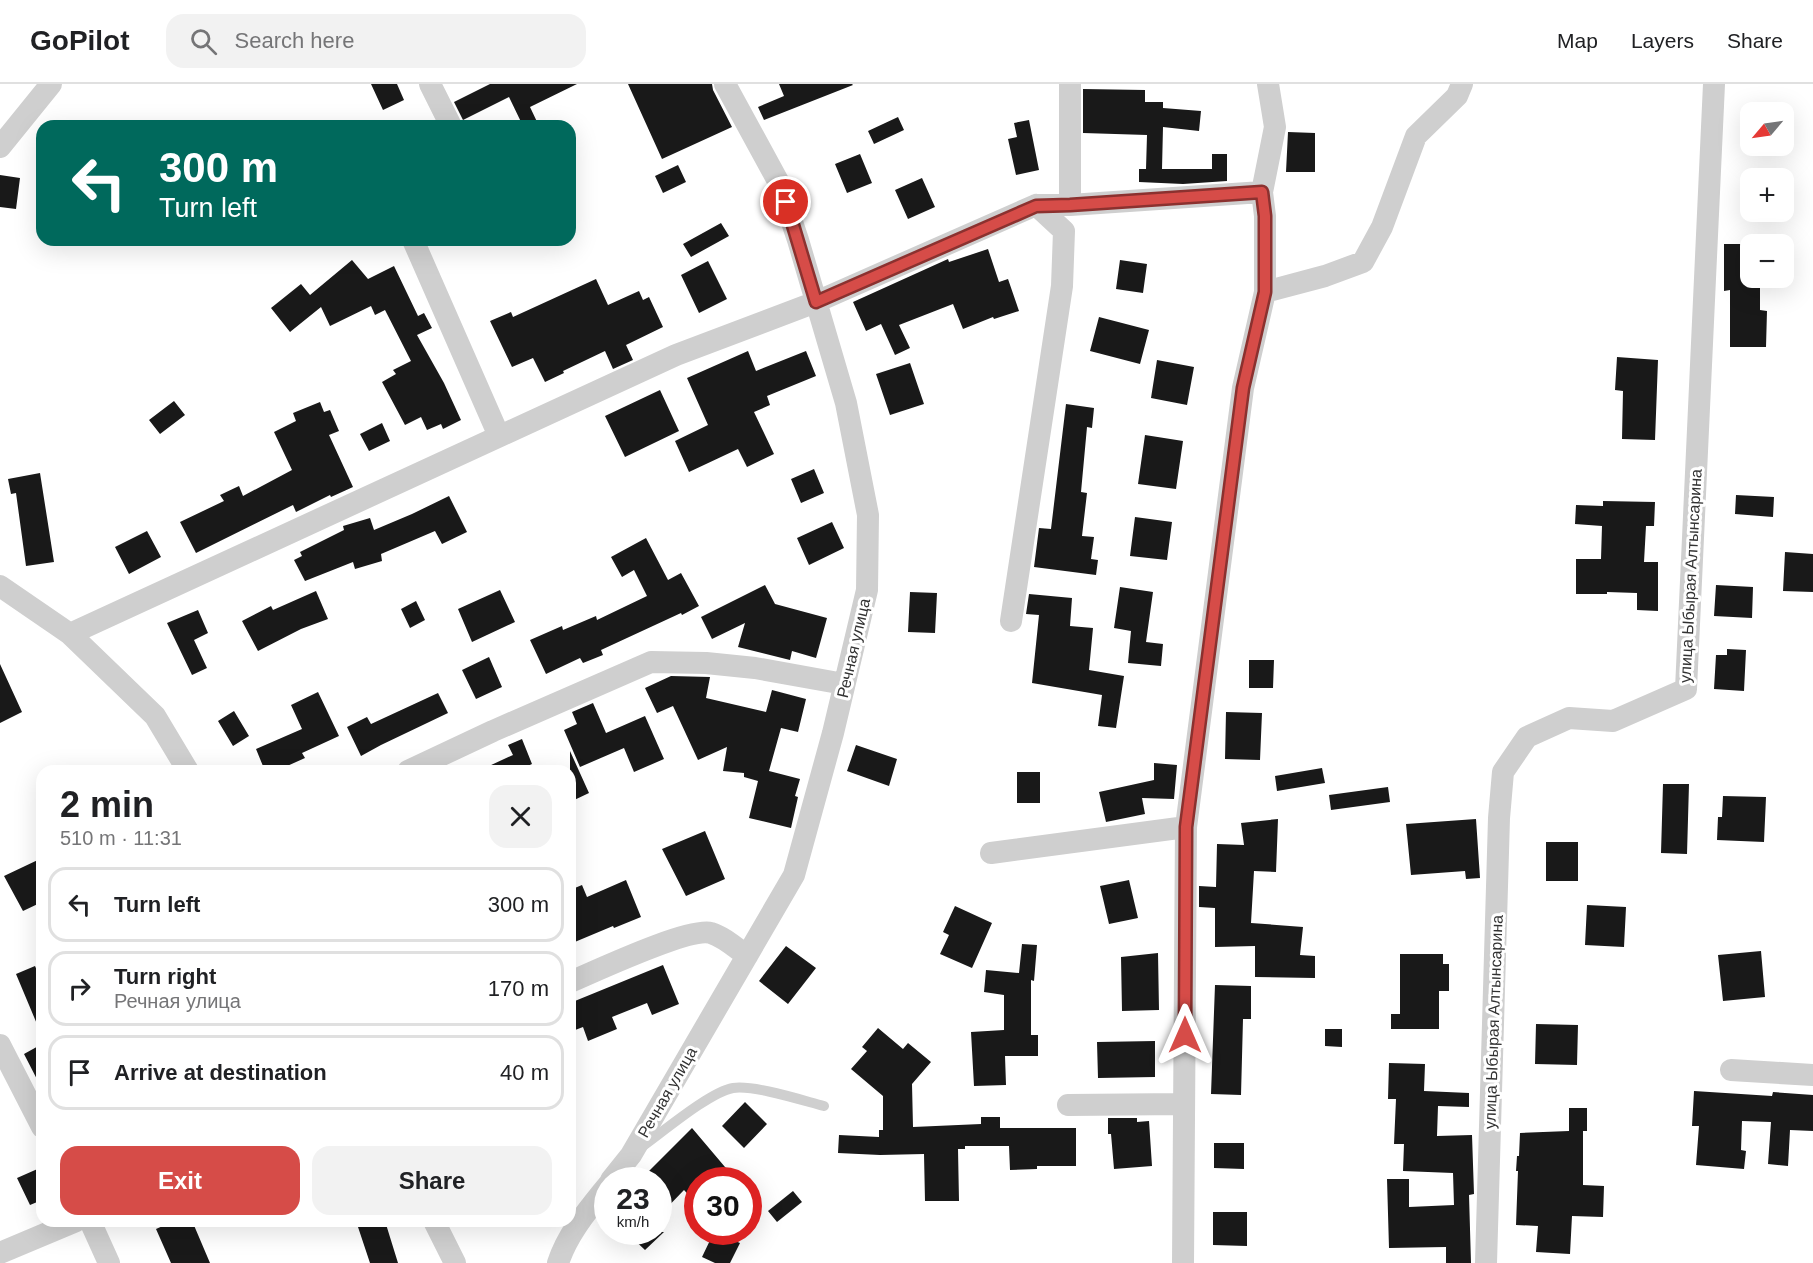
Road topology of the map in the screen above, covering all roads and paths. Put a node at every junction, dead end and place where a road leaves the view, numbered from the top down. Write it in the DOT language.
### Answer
graph roads {
  1 [pos="51,84"];
  2 [pos="430,84"];
  3 [pos="725,84"];
  4 [pos="1070,84"];
  5 [pos="1268,84"];
  6 [pos="1462,84"];
  7 [pos="1714,84"];
  8 [pos="449,120"];
  9 [pos="0,147"];
  10 [pos="1262,192"];
  11 [pos="1070,205"];
  12 [pos="1036,206"];
  13 [pos="416,246"];
  14 [pos="1265,292"];
  15 [pos="816,302"];
  16 [pos="499,436"];
  17 [pos="0,586"];
  18 [pos="1011,621"];
  19 [pos="70,634"];
  20 [pos="844,684"];
  21 [pos="184,765"];
  22 [pos="421,765"];
  23 [pos="1186,827"];
  24 [pos="991,853"];
  25 [pos="747,956"];
  26 [pos="576,980"];
  27 [pos="0,1045"];
  28 [pos="1731,1070"];
  29 [pos="1813,1075"];
  30 [pos="1184,1104"];
  31 [pos="1068,1105"];
  32 [pos="824,1106"];
  33 [pos="36,1115"];
  34 [pos="631,1155"];
  35 [pos="621,1167"];
  36 [pos="594,1203"];
  37 [pos="576,1226"];
  38 [pos="62,1227"];
  39 [pos="93,1227"];
  40 [pos="437,1227"];
  41 [pos="575,1227"];
  42 [pos="0,1253"];
  43 [pos="109,1263"];
  44 [pos="455,1263"];
  45 [pos="558,1263"];
  46 [pos="1183,1263"];
  47 [pos="1486,1263"];
  1 -- 9 [label="street"];
  2 -- 8 [label="street"];
  3 -- 15 [label="street, Речная улица"];
  4 -- 11 [label="street"];
  5 -- 10 [label="street"];
  6 -- 14 [label="street"];
  7 -- 47 [label="street, улица Ыбырая Алтынсарина"];
  10 -- 11 [label="street"];
  10 -- 14 [label="street"];
  11 -- 12 [label="street"];
  12 -- 15 [label="street"];
  12 -- 18 [label="street"];
  13 -- 16 [label="street"];
  14 -- 23 [label="street"];
  15 -- 16 [label="street"];
  15 -- 20 [label="street, Речная улица"];
  16 -- 19 [label="street"];
  17 -- 19 [label="street"];
  19 -- 21 [label="street"];
  20 -- 22 [label="street"];
  20 -- 25 [label="street, Речная улица"];
  23 -- 24 [label="street"];
  23 -- 30 [label="street"];
  25 -- 26 [label="street"];
  25 -- 34 [label="street, Речная улица"];
  27 -- 33 [label="street"];
  28 -- 29 [label="street"];
  30 -- 31 [label="street"];
  30 -- 46 [label="street"];
  32 -- 34 [label="lane"];
  34 -- 35 [label="street, Речная улица"];
  36 -- 37 [label="street"];
  38 -- 42 [label="street"];
  39 -- 43 [label="street"];
  40 -- 44 [label="street"];
  41 -- 45 [label="street"];
}
